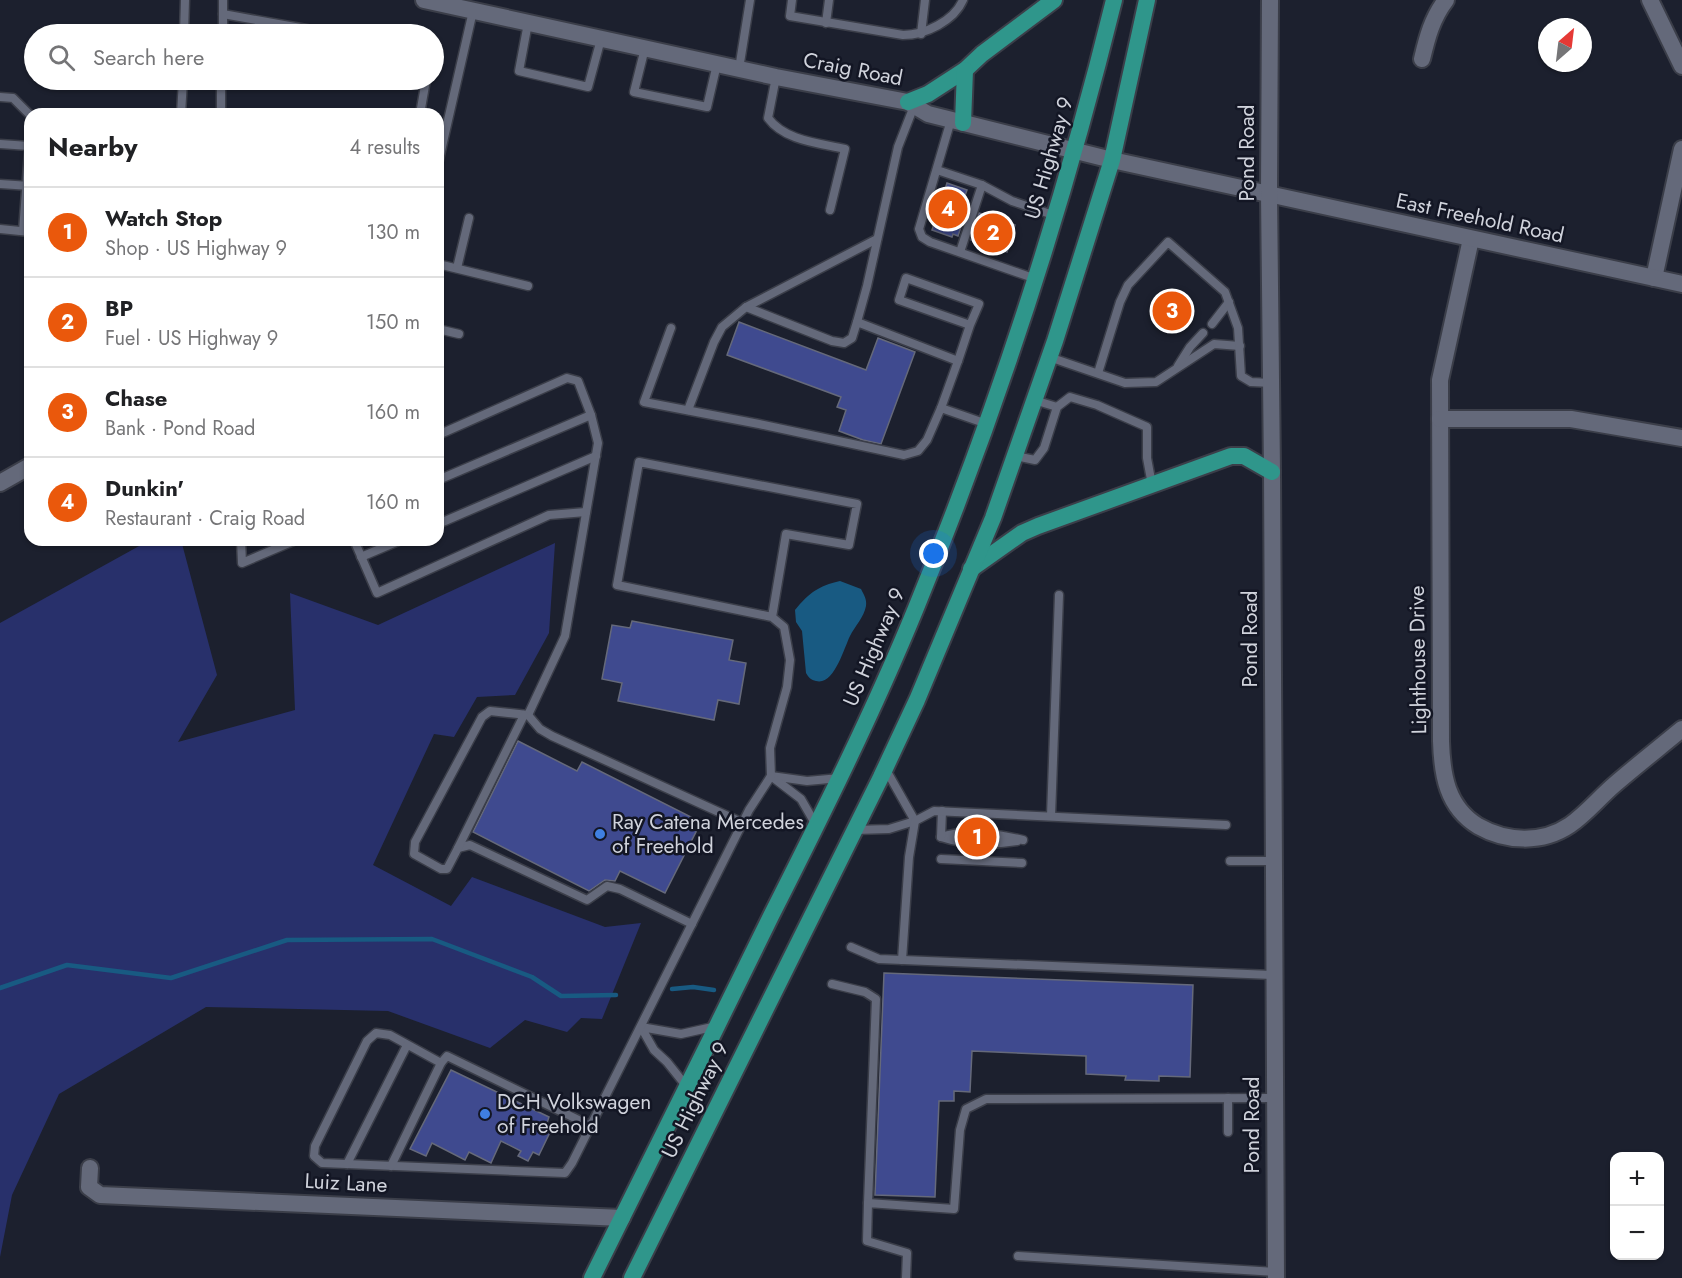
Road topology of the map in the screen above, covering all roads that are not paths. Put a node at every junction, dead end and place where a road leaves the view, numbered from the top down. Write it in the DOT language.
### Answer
graph roads {
  1 [pos="185,0"];
  2 [pos="223,0"];
  3 [pos="424,0"];
  4 [pos="750,0"];
  5 [pos="792,0"];
  6 [pos="830,0"];
  7 [pos="926,0"];
  8 [pos="963,0"];
  9 [pos="1054,0"];
  10 [pos="1114,0"];
  11 [pos="1147,0"];
  12 [pos="1270,0"];
  13 [pos="1446,0"];
  14 [pos="1650,0"];
  15 [pos="473,11"];
  16 [pos="223,14"];
  17 [pos="528,23"];
  18 [pos="826,23"];
  19 [pos="184,24"];
  20 [pos="222,24"];
  21 [pos="278,24"];
  22 [pos="921,34"];
  23 [pos="601,39"];
  24 [pos="645,48"];
  25 [pos="1422,59"];
  26 [pos="717,64"];
  27 [pos="1682,66"];
  28 [pos="739,69"];
  29 [pos="965,70"];
  30 [pos="776,77"];
  31 [pos="183,90"];
  32 [pos="221,90"];
  33 [pos="424,90"];
  34 [pos="0,97"];
  35 [pos="911,104"];
  36 [pos="182,108"];
  37 [pos="221,108"];
  38 [pos="421,108"];
  39 [pos="24,109"];
  40 [pos="957,121"];
  41 [pos="444,138"];
  42 [pos="0,144"];
  43 [pos="24,146"];
  44 [pos="1682,149"];
  45 [pos="1075,151"];
  46 [pos="1112,160"];
  47 [pos="937,170"];
  48 [pos="0,184"];
  49 [pos="982,185"];
  50 [pos="24,186"];
  51 [pos="1269,193"];
  52 [pos="830,210"];
  53 [pos="1056,216"];
  54 [pos="469,218"];
  55 [pos="0,229"];
  56 [pos="24,231"];
  57 [pos="877,239"];
  58 [pos="1471,239"];
  59 [pos="960,252"];
  60 [pos="444,265"];
  61 [pos="457,268"];
  62 [pos="1654,278"];
  63 [pos="1036,279"];
  64 [pos="1682,284"];
  65 [pos="528,286"];
  66 [pos="1229,302"];
  67 [pos="746,307"];
  68 [pos="857,322"];
  69 [pos="1212,324"];
  70 [pos="970,325"];
  71 [pos="671,328"];
  72 [pos="444,330"];
  73 [pos="1203,333"];
  74 [pos="459,334"];
  75 [pos="1240,346"];
  76 [pos="1049,357"];
  77 [pos="958,361"];
  78 [pos="1176,369"];
  79 [pos="1098,374"];
  80 [pos="1272,383"];
  81 [pos="1034,400"];
  82 [pos="1057,407"];
  83 [pos="941,408"];
  84 [pos="688,410"];
  85 [pos="591,415"];
  86 [pos="1440,419"];
  87 [pos="987,424"];
  88 [pos="444,432"];
  89 [pos="1682,438"];
  90 [pos="596,456"];
  91 [pos="1015,456"];
  92 [pos="24,469"];
  93 [pos="1272,472"];
  94 [pos="444,477"];
  95 [pos="0,483"];
  96 [pos="1152,485"];
  97 [pos="586,512"];
  98 [pos="444,521"];
  99 [pos="241,546"];
  100 [pos="282,546"];
  101 [pos="356,546"];
  102 [pos="386,546"];
  103 [pos="361,557"];
  104 [pos="970,569"];
  105 [pos="1059,595"];
  106 [pos="771,617"];
  107 [pos="526,715"];
  108 [pos="1682,729"];
  109 [pos="885,768"];
  110 [pos="771,776"];
  111 [pos="840,778"];
  112 [pos="942,811"];
  113 [pos="1051,816"];
  114 [pos="915,820"];
  115 [pos="743,823"];
  116 [pos="1226,825"];
  117 [pos="816,826"];
  118 [pos="855,831"];
  119 [pos="941,837"];
  120 [pos="458,848"];
  121 [pos="941,859"];
  122 [pos="1230,861"];
  123 [pos="1273,861"];
  124 [pos="1022,863"];
  125 [pos="692,924"];
  126 [pos="851,947"];
  127 [pos="902,960"];
  128 [pos="1274,975"];
  129 [pos="832,984"];
  130 [pos="717,1026"];
  131 [pos="641,1027"];
  132 [pos="407,1045"];
  133 [pos="441,1063"];
  134 [pos="687,1087"];
  135 [pos="1228,1098"];
  136 [pos="1274,1098"];
  137 [pos="591,1126"];
  138 [pos="1228,1132"];
  139 [pos="347,1164"];
  140 [pos="391,1166"];
  141 [pos="90,1168"];
  142 [pos="868,1203"];
  143 [pos="622,1218"];
  144 [pos="1018,1256"];
  145 [pos="637,1274"];
  146 [pos="1276,1275"];
  147 [pos="592,1278"];
  148 [pos="906,1278"];
  1 -- 19 [label="lane"];
  2 -- 16 [label="lane"];
  3 -- 15 [label="street, Craig Road"];
  4 -- 28 [label="lane"];
  5 -- 18 [label="lane"];
  6 -- 18 [label="lane"];
  7 -- 22 [label="lane"];
  8 -- 22 [label="lane"];
  9 -- 29 [label="highway"];
  10 -- 45 [label="highway, US Highway 9"];
  11 -- 46 [label="highway, US Highway 9"];
  12 -- 51 [label="street, Pond Road"];
  13 -- 25 [label="street"];
  14 -- 27 [label="street"];
  15 -- 17 [label="street, Craig Road"];
  15 -- 41 [label="lane"];
  16 -- 20 [label="lane"];
  16 -- 21 [label="lane"];
  17 -- 23 [label="street, Craig Road"];
  17 -- 23 [label="lane"];
  18 -- 22 [label="lane"];
  23 -- 24 [label="street, Craig Road"];
  24 -- 26 [label="street, Craig Road"];
  24 -- 26 [label="lane"];
  26 -- 28 [label="street, Craig Road"];
  28 -- 30 [label="street, Craig Road"];
  29 -- 35 [label="highway"];
  29 -- 40 [label="highway"];
  30 -- 35 [label="street, Craig Road"];
  30 -- 52 [label="lane"];
  31 -- 36 [label="lane"];
  32 -- 37 [label="lane"];
  33 -- 38 [label="lane"];
  34 -- 39 [label="lane"];
  35 -- 40 [label="street, Craig Road"];
  35 -- 57 [label="lane"];
  40 -- 45 [label="street, Craig Road"];
  40 -- 47 [label="lane"];
  42 -- 43 [label="lane"];
  44 -- 62 [label="street"];
  45 -- 46 [label="street, Craig Road"];
  45 -- 53 [label="highway, US Highway 9"];
  46 -- 51 [label="street, Craig Road"];
  46 -- 76 [label="highway, US Highway 9"];
  47 -- 49 [label="lane"];
  47 -- 59 [label="lane"];
  48 -- 50 [label="lane"];
  49 -- 53 [label="lane"];
  49 -- 59 [label="lane"];
  51 -- 58 [label="street, East Freehold Road"];
  51 -- 80 [label="street, Pond Road"];
  53 -- 63 [label="highway, US Highway 9"];
  54 -- 61 [label="lane"];
  55 -- 56 [label="lane"];
  57 -- 67 [label="lane"];
  57 -- 68 [label="lane"];
  58 -- 62 [label="street, East Freehold Road"];
  58 -- 86 [label="street, Lighthouse Drive"];
  59 -- 63 [label="lane"];
  60 -- 61 [label="lane"];
  61 -- 65 [label="lane"];
  62 -- 64 [label="street, East Freehold Road"];
  63 -- 87 [label="highway, US Highway 9"];
  66 -- 69 [label="lane"];
  66 -- 75 [label="lane"];
  66 -- 79 [label="lane"];
  67 -- 68 [label="lane"];
  67 -- 84 [label="lane"];
  68 -- 77 [label="lane"];
  70 -- 70 [label="lane"];
  70 -- 77 [label="lane"];
  71 -- 84 [label="lane"];
  72 -- 74 [label="lane"];
  73 -- 78 [label="lane"];
  75 -- 78 [label="lane"];
  75 -- 80 [label="lane"];
  76 -- 79 [label="lane"];
  76 -- 81 [label="highway, US Highway 9"];
  77 -- 83 [label="lane"];
  78 -- 79 [label="lane"];
  80 -- 93 [label="street, Pond Road"];
  81 -- 82 [label="lane"];
  81 -- 91 [label="highway, US Highway 9"];
  82 -- 91 [label="lane"];
  82 -- 96 [label="lane"];
  83 -- 84 [label="lane"];
  83 -- 87 [label="lane"];
  85 -- 88 [label="lane"];
  85 -- 90 [label="lane"];
  85 -- 94 [label="lane"];
  86 -- 89 [label="street"];
  86 -- 108 [label="street, Lighthouse Drive"];
  87 -- 111 [label="highway, US Highway 9"];
  90 -- 97 [label="lane"];
  90 -- 98 [label="lane"];
  91 -- 104 [label="highway, US Highway 9"];
  92 -- 95 [label="street"];
  93 -- 96 [label="highway"];
  93 -- 123 [label="street, Pond Road"];
  96 -- 104 [label="highway"];
  97 -- 103 [label="lane"];
  97 -- 107 [label="lane"];
  99 -- 100 [label="lane"];
  101 -- 103 [label="lane"];
  102 -- 103 [label="lane"];
  104 -- 109 [label="highway, US Highway 9"];
  105 -- 113 [label="lane"];
  106 -- 106 [label="lane"];
  106 -- 110 [label="lane"];
  107 -- 115 [label="lane"];
  107 -- 120 [label="lane"];
  107 -- 120 [label="lane"];
  109 -- 114 [label="lane"];
  109 -- 118 [label="highway, US Highway 9"];
  110 -- 111 [label="lane"];
  110 -- 115 [label="lane"];
  110 -- 117 [label="lane"];
  111 -- 117 [label="highway, US Highway 9"];
  112 -- 113 [label="lane"];
  112 -- 114 [label="lane"];
  112 -- 119 [label="lane"];
  113 -- 116 [label="lane"];
  114 -- 118 [label="lane"];
  114 -- 127 [label="lane"];
  115 -- 125 [label="lane"];
  117 -- 130 [label="highway, US Highway 9"];
  118 -- 145 [label="highway, US Highway 9"];
  119 -- 119 [label="lane"];
  120 -- 125 [label="lane"];
  121 -- 124 [label="lane"];
  122 -- 123 [label="lane"];
  123 -- 128 [label="street, Pond Road"];
  125 -- 131 [label="lane"];
  126 -- 127 [label="lane"];
  127 -- 128 [label="lane"];
  128 -- 136 [label="street, Pond Road"];
  129 -- 142 [label="lane"];
  130 -- 131 [label="lane"];
  130 -- 134 [label="highway, US Highway 9"];
  131 -- 134 [label="lane"];
  131 -- 137 [label="lane"];
  132 -- 133 [label="lane"];
  132 -- 139 [label="lane"];
  132 -- 139 [label="lane"];
  133 -- 137 [label="lane"];
  133 -- 140 [label="lane"];
  134 -- 143 [label="highway, US Highway 9"];
  135 -- 136 [label="lane"];
  135 -- 138 [label="lane"];
  135 -- 142 [label="lane"];
  136 -- 146 [label="street, Pond Road"];
  137 -- 140 [label="lane"];
  139 -- 140 [label="lane"];
  141 -- 143 [label="street, Luiz Lane"];
  142 -- 148 [label="lane"];
  143 -- 147 [label="highway, US Highway 9"];
  144 -- 146 [label="lane"];
}
